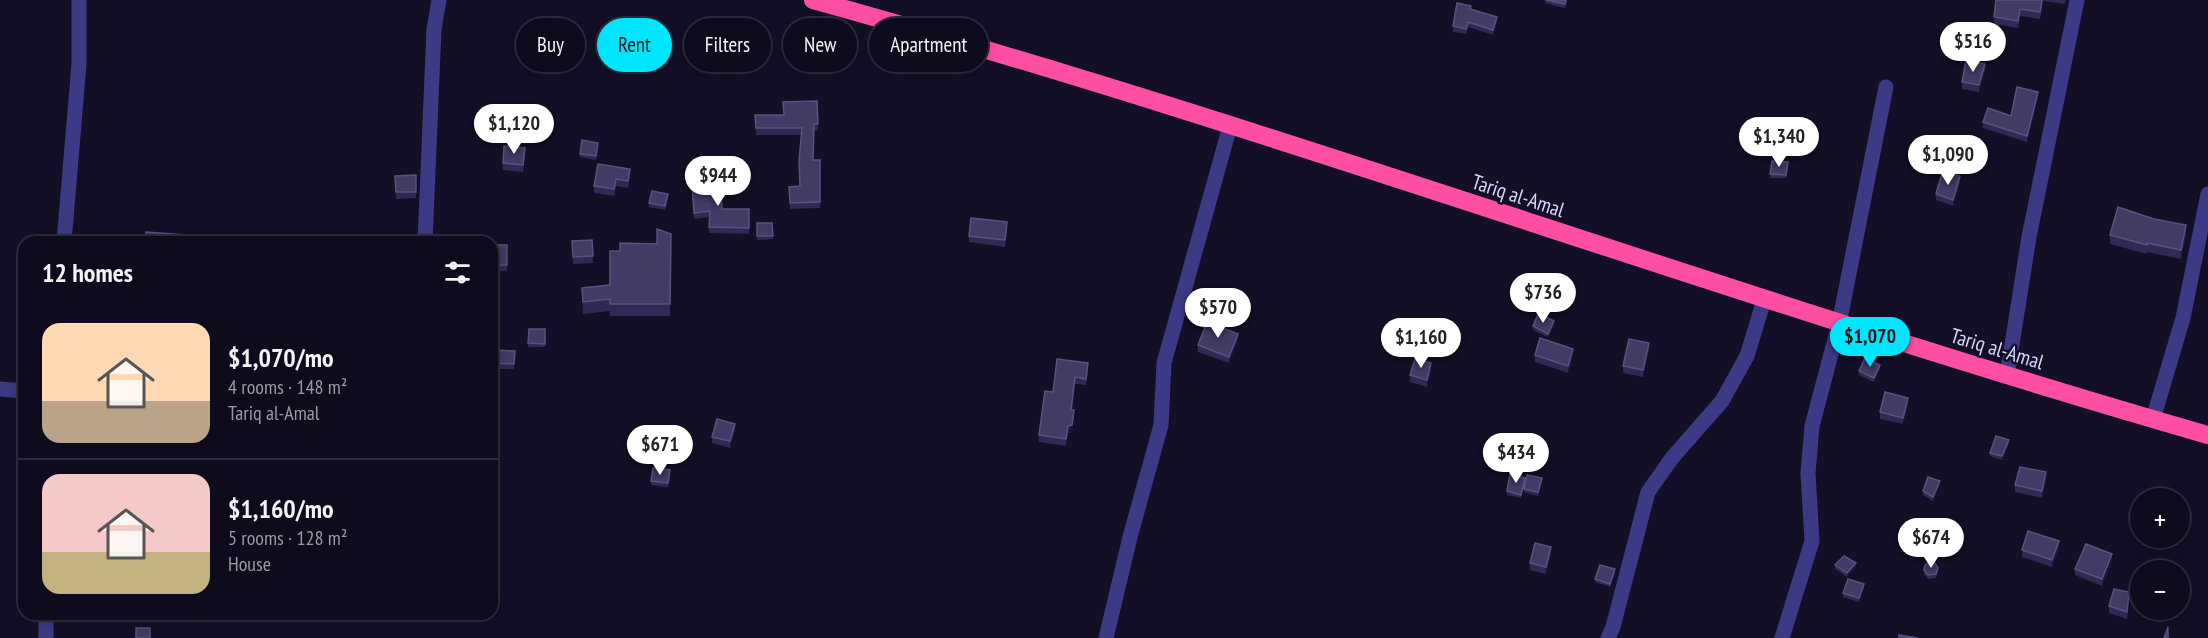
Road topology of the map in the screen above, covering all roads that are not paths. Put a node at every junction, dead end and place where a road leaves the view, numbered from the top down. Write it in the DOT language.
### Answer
graph roads {
  1 [pos="79,0"];
  2 [pos="439,0"];
  3 [pos="816,0"];
  4 [pos="2077,0"];
  5 [pos="1886,87"];
  6 [pos="1230,126"];
  7 [pos="2208,194"];
  8 [pos="64,236"];
  9 [pos="424,236"];
  10 [pos="1764,300"];
  11 [pos="1839,324"];
  12 [pos="2007,376"];
  13 [pos="0,389"];
  14 [pos="18,390"];
  15 [pos="2153,419"];
  16 [pos="2208,435"];
  17 [pos="46,620"];
  18 [pos="46,638"];
  19 [pos="1106,638"];
  20 [pos="1608,638"];
  21 [pos="1782,638"];
  1 -- 8 [label="street"];
  2 -- 9 [label="street"];
  3 -- 6 [label="highway, Tariq al-Amal"];
  4 -- 12 [label="street"];
  5 -- 11 [label="street"];
  6 -- 10 [label="highway, Tariq al-Amal"];
  6 -- 19 [label="street"];
  7 -- 15 [label="street"];
  10 -- 11 [label="highway, Tariq al-Amal"];
  10 -- 20 [label="street"];
  11 -- 12 [label="highway, Tariq al-Amal"];
  11 -- 21 [label="street"];
  12 -- 15 [label="highway, Tariq al-Amal"];
  13 -- 14 [label="street"];
  15 -- 16 [label="highway, Tariq al-Amal"];
  17 -- 18 [label="street"];
}
